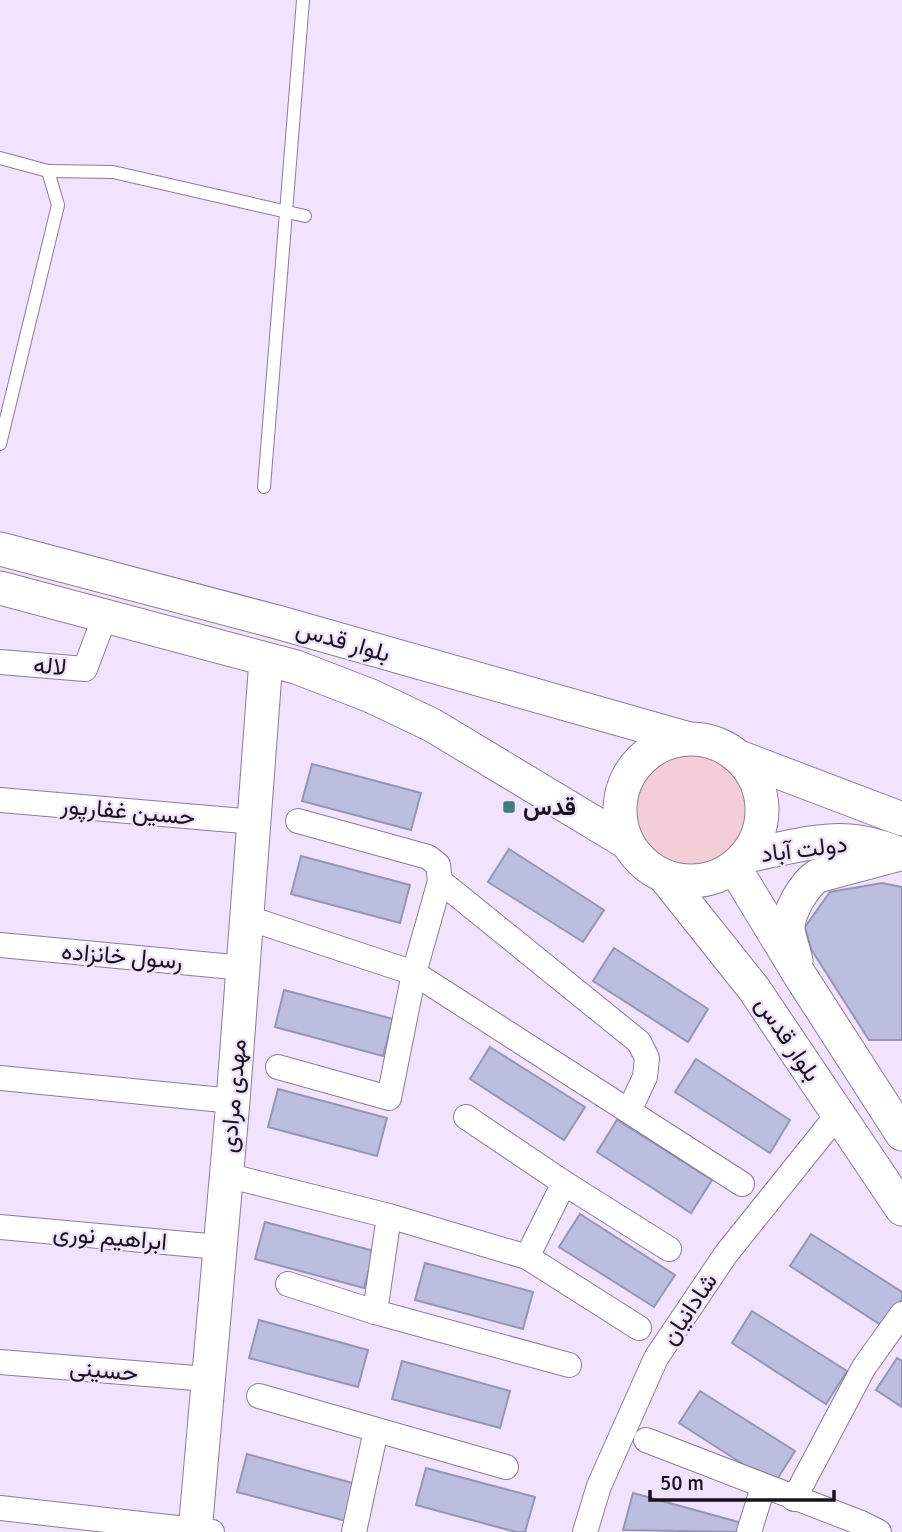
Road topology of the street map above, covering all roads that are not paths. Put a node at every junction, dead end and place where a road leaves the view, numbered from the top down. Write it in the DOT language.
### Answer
graph roads {
  1 [pos="303,0"];
  2 [pos="0,158"];
  3 [pos="48,172"];
  4 [pos="286,211"];
  5 [pos="305,216"];
  6 [pos="0,444"];
  7 [pos="264,487"];
  8 [pos="0,549"];
  9 [pos="0,588"];
  10 [pos="105,616"];
  11 [pos="266,660"];
  12 [pos="0,662"];
  13 [pos="686,738"];
  14 [pos="739,757"];
  15 [pos="0,800"];
  16 [pos="902,819"];
  17 [pos="298,821"];
  18 [pos="255,822"];
  19 [pos="626,842"];
  20 [pos="901,854"];
  21 [pos="740,861"];
  22 [pos="664,876"];
  23 [pos="440,881"];
  24 [pos="248,918"];
  25 [pos="0,945"];
  26 [pos="244,968"];
  27 [pos="414,973"];
  28 [pos="799,974"];
  29 [pos="278,1067"];
  30 [pos="0,1078"];
  31 [pos="233,1101"];
  32 [pos="629,1111"];
  33 [pos="839,1113"];
  34 [pos="466,1117"];
  35 [pos="902,1134"];
  36 [pos="226,1175"];
  37 [pos="564,1183"];
  38 [pos="743,1184"];
  39 [pos="902,1209"];
  40 [pos="389,1216"];
  41 [pos="0,1227"];
  42 [pos="219,1247"];
  43 [pos="669,1249"];
  44 [pos="527,1256"];
  45 [pos="288,1284"];
  46 [pos="375,1312"];
  47 [pos="902,1314"];
  48 [pos="639,1328"];
  49 [pos="0,1362"];
  50 [pos="569,1366"];
  51 [pos="207,1379"];
  52 [pos="259,1396"];
  53 [pos="376,1430"];
  54 [pos="646,1440"];
  55 [pos="506,1467"];
  56 [pos="763,1487"];
  57 [pos="794,1499"];
  58 [pos="0,1508"];
  59 [pos="201,1531"];
  60 [pos="354,1532"];
  61 [pos="585,1532"];
  62 [pos="750,1532"];
  63 [pos="879,1532"];
  1 -- 4 [label="lane"];
  2 -- 3 [label="lane"];
  3 -- 4 [label="lane"];
  3 -- 6 [label="lane"];
  4 -- 5 [label="lane"];
  4 -- 7 [label="lane"];
  8 -- 13 [label="main road, بلوار قدس"];
  9 -- 10 [label="main road, بلوار قدس"];
  10 -- 11 [label="main road, بلوار قدس"];
  10 -- 12 [label="street, لاله"];
  11 -- 18 [label="main road, مهدی مرادی"];
  11 -- 19 [label="main road, بلوار قدس"];
  13 -- 14 [label="main road"];
  13 -- 19 [label="main road"];
  14 -- 16 [label="main road"];
  14 -- 21 [label="main road"];
  15 -- 18 [label="street, حسین غفارپور"];
  17 -- 23 [label="street"];
  18 -- 24 [label="main road, مهدی مرادی"];
  19 -- 22 [label="main road"];
  20 -- 21 [label="main road, دولت آباد"];
  20 -- 28 [label="main road"];
  21 -- 22 [label="main road"];
  21 -- 28 [label="main road, بلوار قدس"];
  22 -- 33 [label="main road, بلوار قدس"];
  23 -- 27 [label="street"];
  23 -- 32 [label="street"];
  24 -- 26 [label="main road, مهدی مرادی"];
  24 -- 27 [label="street"];
  25 -- 26 [label="street, رسول خانزاده"];
  26 -- 31 [label="main road, مهدی مرادی"];
  27 -- 29 [label="street"];
  27 -- 32 [label="street"];
  28 -- 35 [label="main road, بلوار قدس"];
  30 -- 31 [label="street"];
  31 -- 36 [label="main road, مهدی مرادی"];
  32 -- 38 [label="street"];
  33 -- 39 [label="main road, بلوار قدس"];
  33 -- 61 [label="street, شادانیان"];
  34 -- 37 [label="street"];
  36 -- 40 [label="street"];
  36 -- 42 [label="main road, مهدی مرادی"];
  37 -- 43 [label="street"];
  37 -- 44 [label="street"];
  40 -- 44 [label="street"];
  40 -- 46 [label="street"];
  41 -- 42 [label="street, ابراهیم نوری"];
  42 -- 51 [label="main road, مهدی مرادی"];
  44 -- 48 [label="street"];
  45 -- 46 [label="street"];
  46 -- 50 [label="street"];
  47 -- 57 [label="street"];
  49 -- 51 [label="street, حسینی"];
  51 -- 59 [label="main road, مهدی مرادی"];
  52 -- 53 [label="street"];
  53 -- 55 [label="street"];
  53 -- 60 [label="street"];
  54 -- 56 [label="street"];
  56 -- 57 [label="street"];
  56 -- 62 [label="street"];
  57 -- 63 [label="street"];
  58 -- 59 [label="street"];
}
